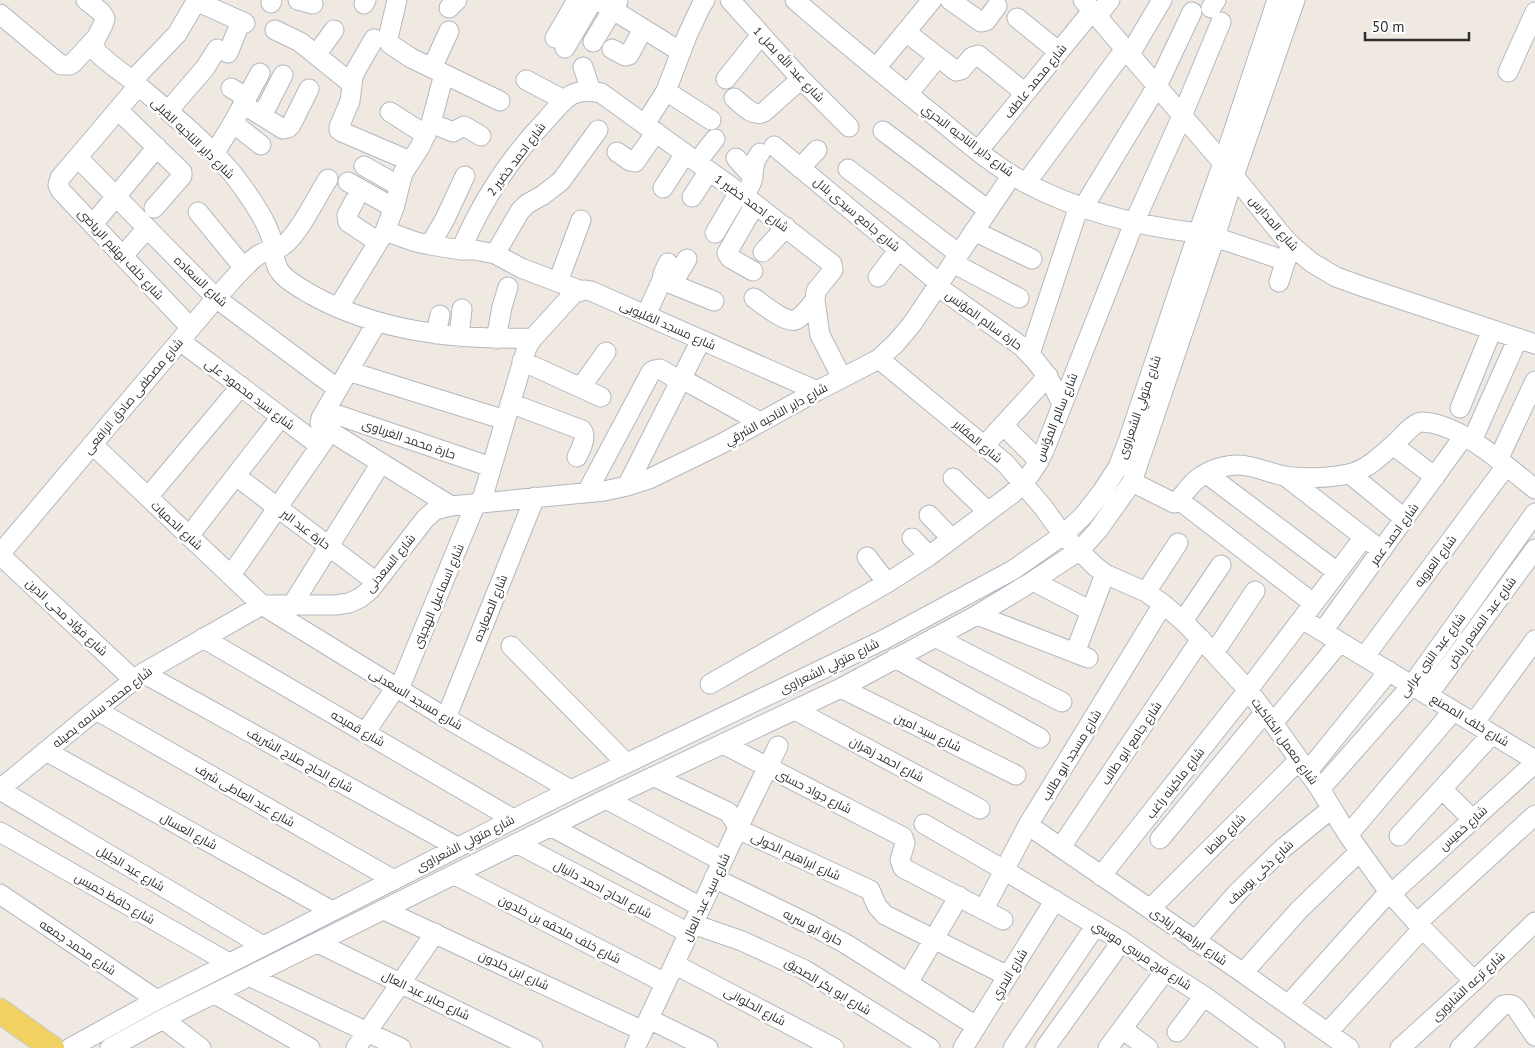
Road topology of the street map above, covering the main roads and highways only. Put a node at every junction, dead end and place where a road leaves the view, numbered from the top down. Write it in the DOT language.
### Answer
graph roads {
  1 [pos="0,1011"];
  2 [pos="52,1048"];
  1 -- 2 [label="main road"];
}
